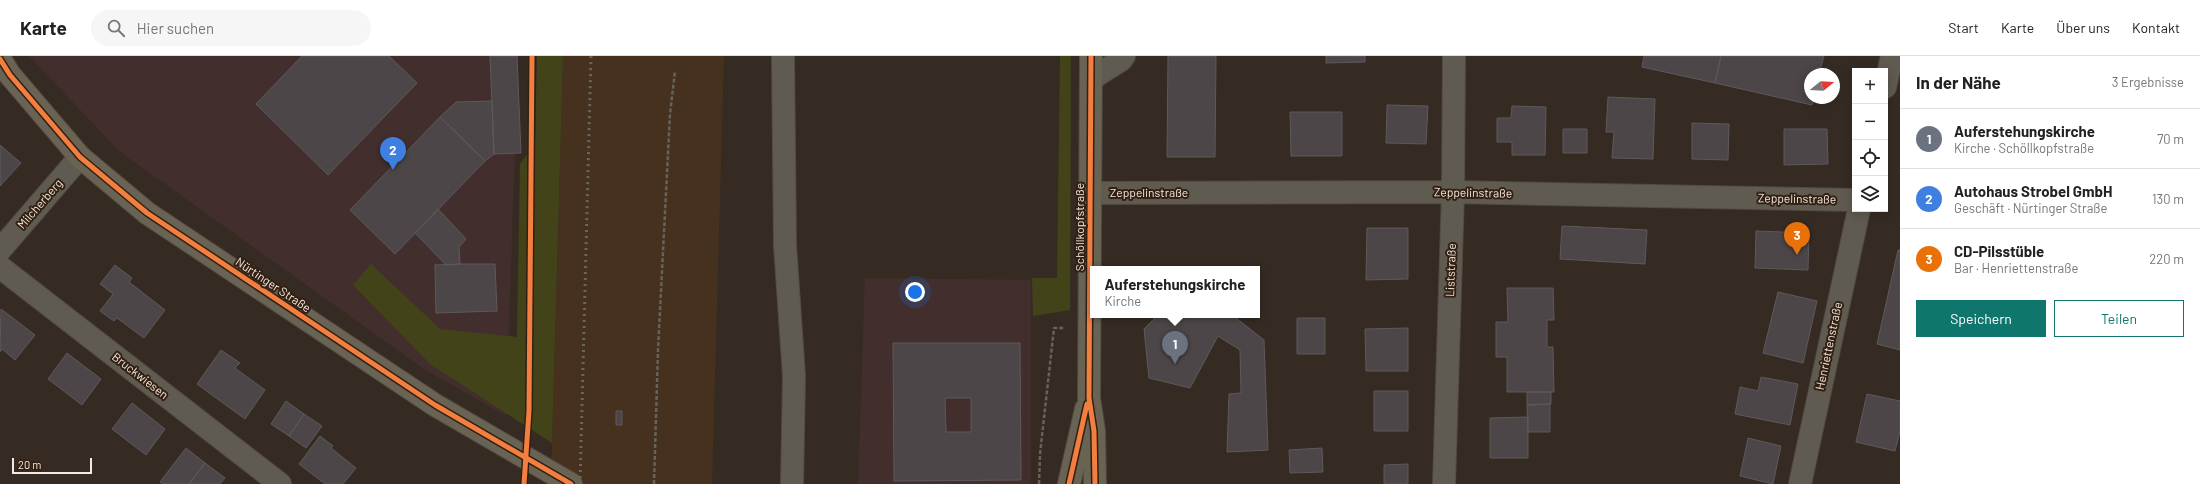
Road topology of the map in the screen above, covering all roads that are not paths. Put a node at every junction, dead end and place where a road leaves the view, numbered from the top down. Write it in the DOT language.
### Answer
graph roads {
  1 [pos="783,56"];
  2 [pos="1091,56"];
  3 [pos="1124,56"];
  4 [pos="1454,56"];
  5 [pos="1892,56"];
  6 [pos="0,58"];
  7 [pos="1888,74"];
  8 [pos="1091,79"];
  9 [pos="80,157"];
  10 [pos="1453,192"];
  11 [pos="1090,193"];
  12 [pos="1852,200"];
  13 [pos="1858,212"];
  14 [pos="0,250"];
  15 [pos="0,267"];
  16 [pos="1089,398"];
  17 [pos="280,484"];
  18 [pos="570,484"];
  19 [pos="792,484"];
  20 [pos="1069,484"];
  21 [pos="1095,484"];
  22 [pos="1444,484"];
  23 [pos="1800,484"];
  1 -- 19 [label="street"];
  2 -- 8 [label="main road, Schöllkopfstraße"];
  3 -- 8 [label="street"];
  4 -- 10 [label="street, Liststraße"];
  5 -- 7 [label="street"];
  6 -- 9 [label="main road, Nürtinger Straße"];
  8 -- 11 [label="main road, Schöllkopfstraße"];
  9 -- 14 [label="street, Milcherberg"];
  9 -- 18 [label="main road, Nürtinger Straße"];
  10 -- 11 [label="street, Zeppelinstraße"];
  10 -- 12 [label="street, Zeppelinstraße"];
  10 -- 22 [label="street, Liststraße"];
  11 -- 16 [label="main road, Schöllkopfstraße"];
  13 -- 23 [label="street, Henriettenstraße"];
  15 -- 17 [label="street, Bruckwiesen"];
  16 -- 20 [label="main road, Schöllkopfstraße"];
  16 -- 21 [label="main road, Schöllkopfstraße"];
}
